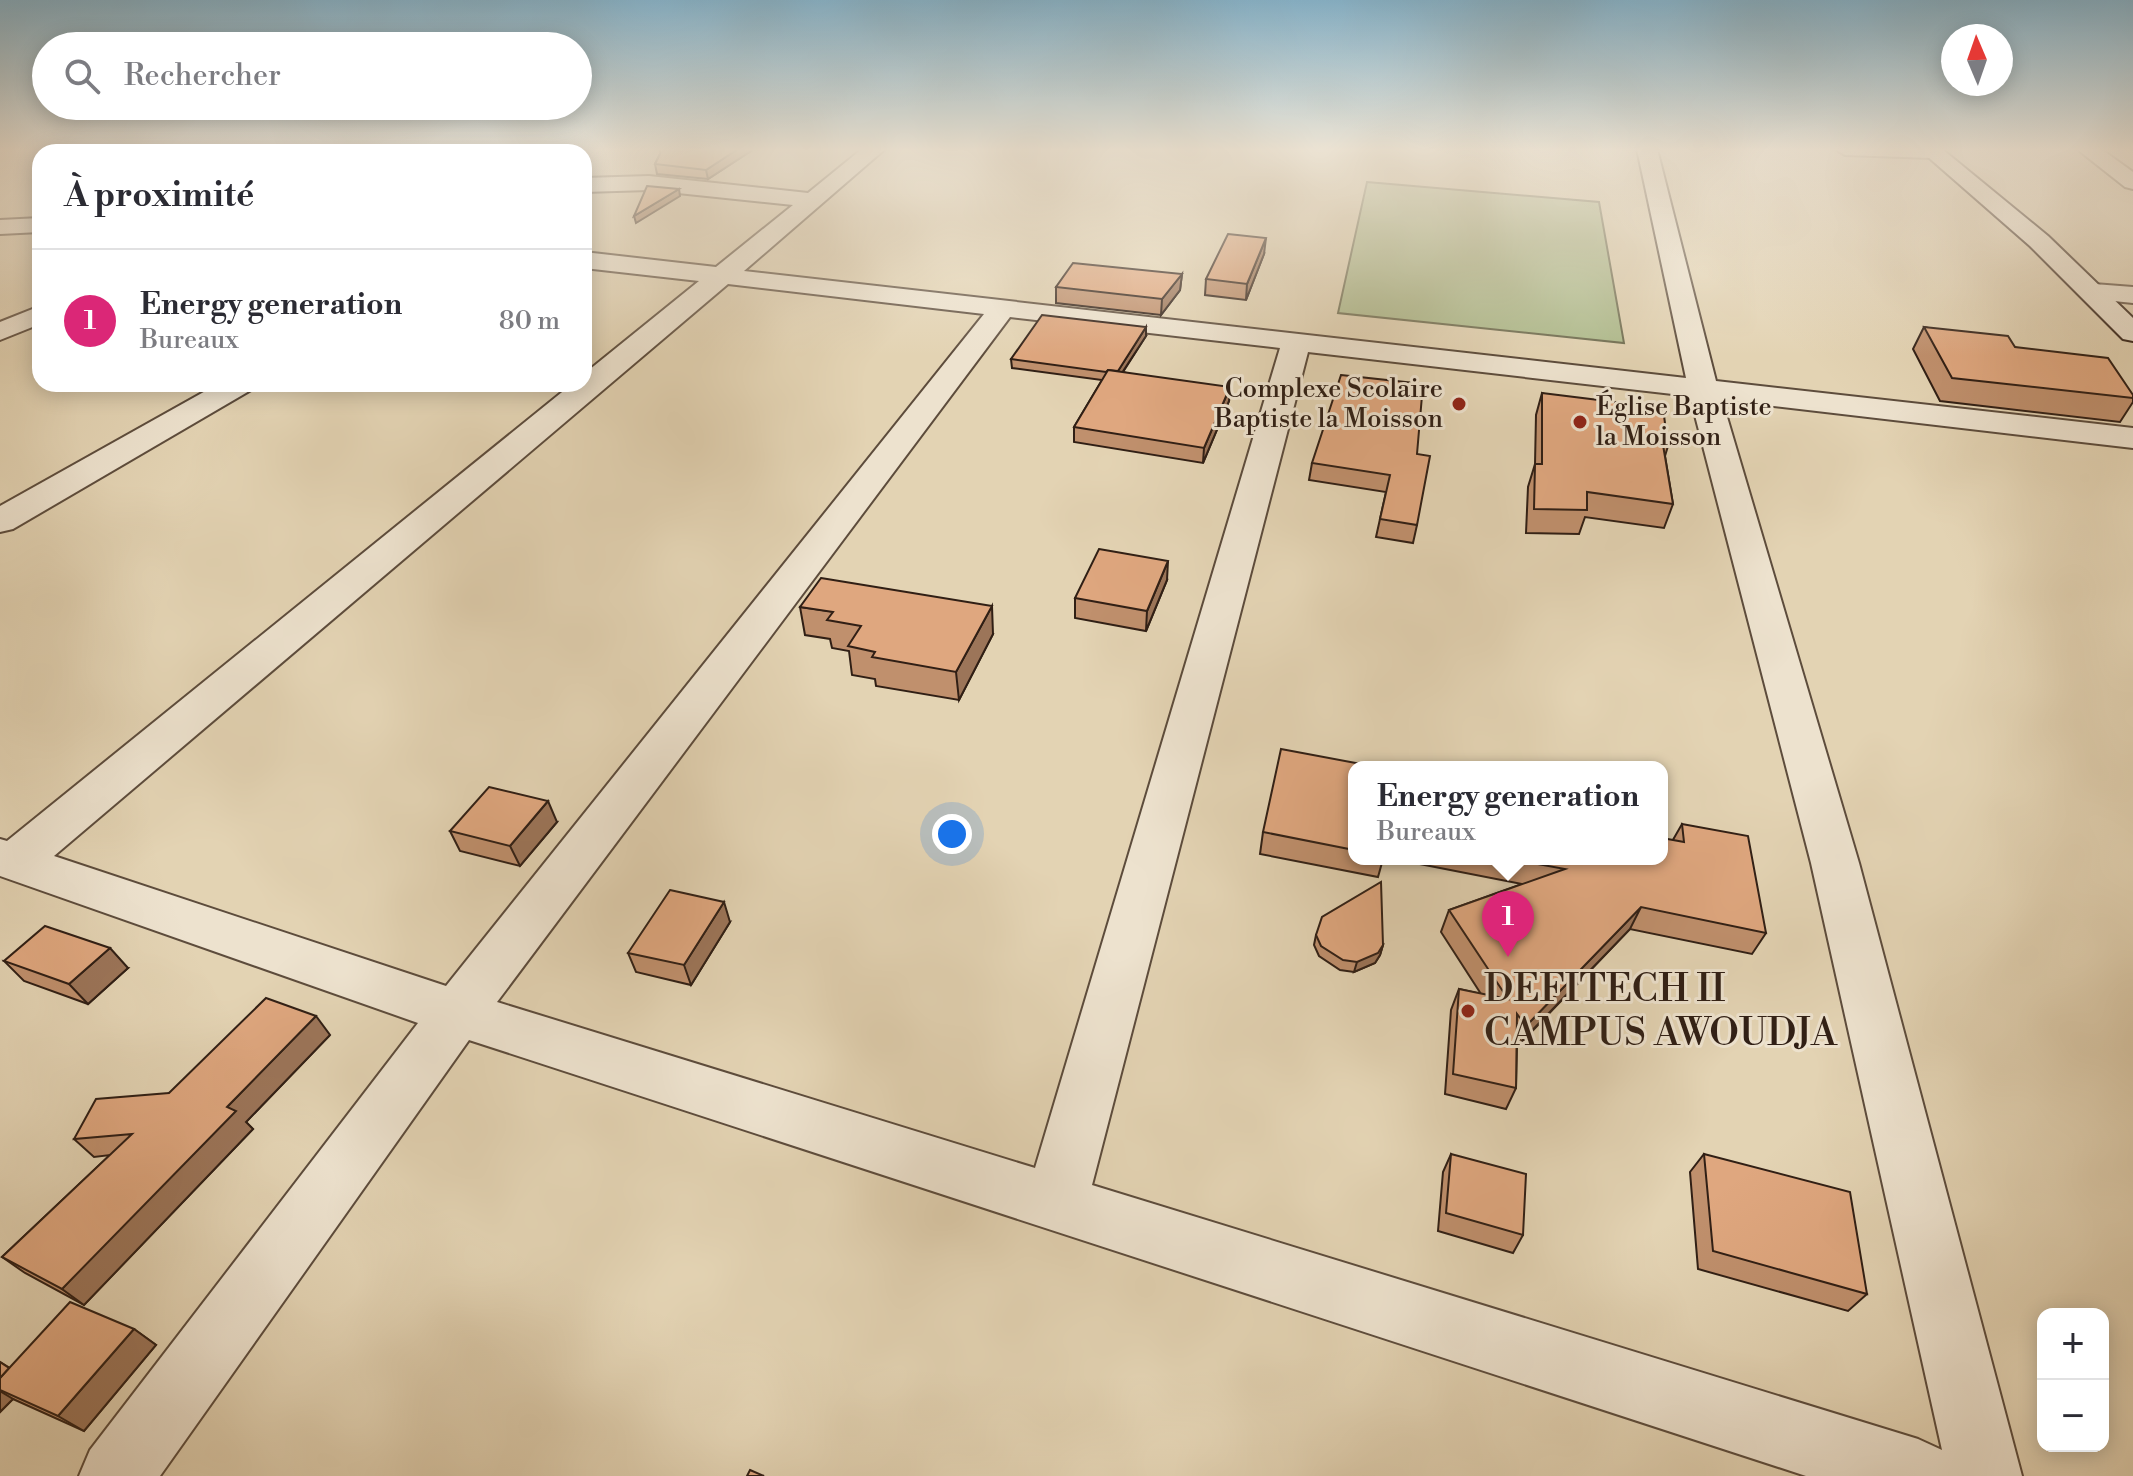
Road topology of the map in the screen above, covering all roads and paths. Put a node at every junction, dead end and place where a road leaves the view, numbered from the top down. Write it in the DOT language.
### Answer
graph roads {
  1 [pos="791,218"];
  2 [pos="1663,218"];
  3 [pos="2011,218"];
  4 [pos="32,225"];
  5 [pos="0,227"];
  6 [pos="592,261"];
  7 [pos="721,275"];
  8 [pos="2094,292"];
  9 [pos="2133,295"];
  10 [pos="1002,309"];
  11 [pos="32,318"];
  12 [pos="0,332"];
  13 [pos="2133,333"];
  14 [pos="1296,343"];
  15 [pos="592,381"];
  16 [pos="1703,388"];
  17 [pos="226,392"];
  18 [pos="578,392"];
  19 [pos="2133,438"];
  20 [pos="0,521"];
  21 [pos="7,860"];
  22 [pos="457,1013"];
  23 [pos="1056,1203"];
  24 [pos="116,1476"];
  25 [pos="1918,1476"];
  26 [pos="1985,1476"];
  1 -- 7 [label="street"];
  2 -- 16 [label="street"];
  3 -- 8 [label="street"];
  4 -- 5 [label="street"];
  6 -- 7 [label="street"];
  7 -- 10 [label="street"];
  7 -- 15 [label="street"];
  8 -- 9 [label="street"];
  8 -- 13 [label="street"];
  10 -- 14 [label="street"];
  10 -- 22 [label="street"];
  11 -- 12 [label="street"];
  14 -- 16 [label="street"];
  14 -- 23 [label="street"];
  16 -- 19 [label="street"];
  16 -- 26 [label="street"];
  17 -- 20 [label="street"];
  18 -- 21 [label="street"];
  21 -- 22 [label="street"];
  22 -- 23 [label="street"];
  22 -- 24 [label="street"];
  23 -- 25 [label="street"];
}
